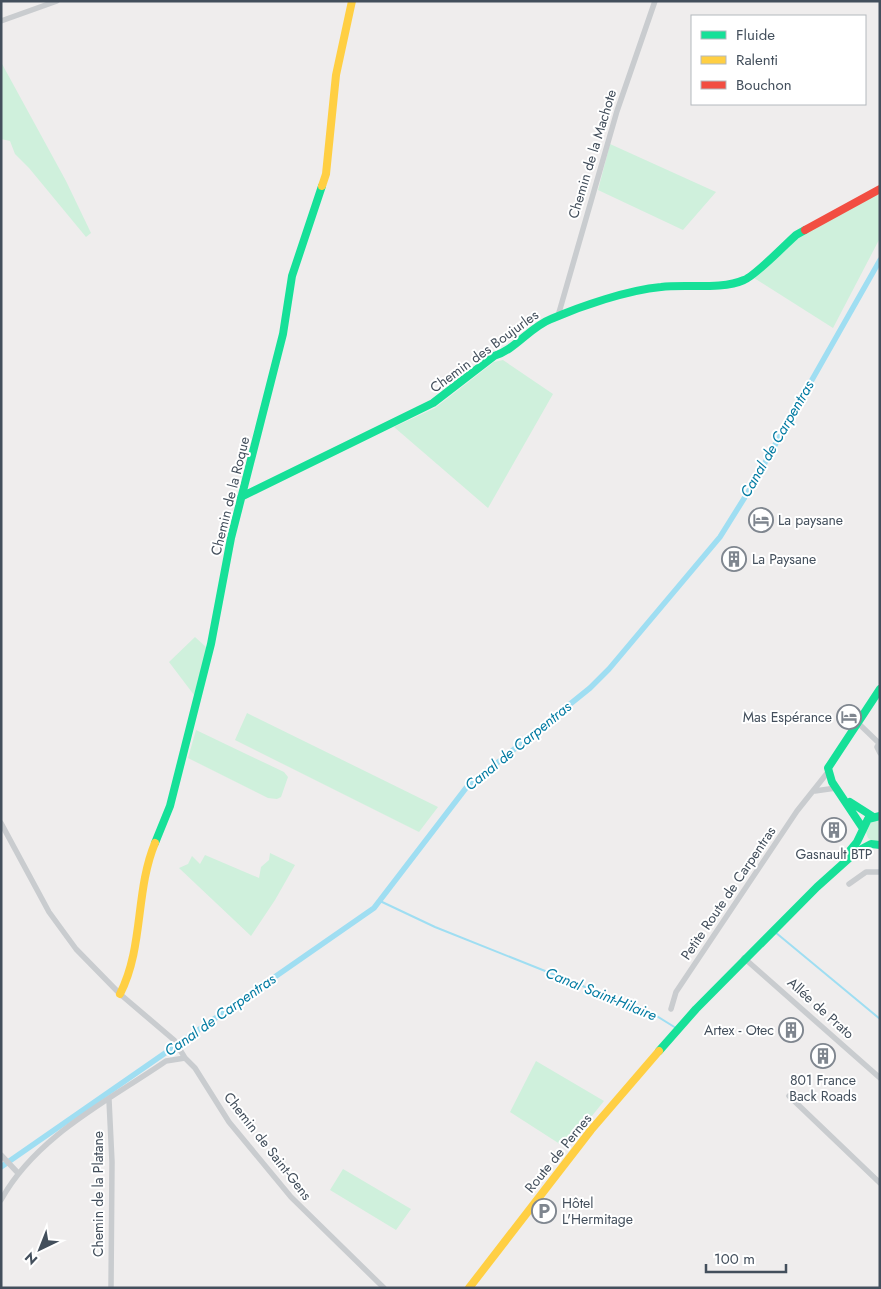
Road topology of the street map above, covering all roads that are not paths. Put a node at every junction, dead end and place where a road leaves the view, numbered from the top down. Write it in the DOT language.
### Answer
graph roads {
  1 [pos="57,1"];
  2 [pos="352,1"];
  3 [pos="656,1"];
  4 [pos="1,21"];
  5 [pos="880,189"];
  6 [pos="558,316"];
  7 [pos="241,497"];
  8 [pos="880,689"];
  9 [pos="857,722"];
  10 [pos="879,743"];
  11 [pos="880,753"];
  12 [pos="828,772"];
  13 [pos="836,788"];
  14 [pos="810,793"];
  15 [pos="846,799"];
  16 [pos="876,816"];
  17 [pos="1,823"];
  18 [pos="862,830"];
  19 [pos="871,844"];
  20 [pos="880,845"];
  21 [pos="880,872"];
  22 [pos="849,884"];
  23 [pos="817,887"];
  24 [pos="744,958"];
  25 [pos="120,994"];
  26 [pos="670,1009"];
  27 [pos="184,1058"];
  28 [pos="880,1078"];
  29 [pos="789,1096"];
  30 [pos="109,1100"];
  31 [pos="1,1155"];
  32 [pos="18,1173"];
  33 [pos="880,1183"];
  34 [pos="1,1200"];
  35 [pos="111,1288"];
  36 [pos="384,1288"];
  37 [pos="469,1288"];
  1 -- 4 [label="street"];
  2 -- 7 [label="street, Chemin de la Roque"];
  3 -- 6 [label="street, Chemin de la Machote"];
  5 -- 6 [label="street, Chemin des Boujurles"];
  6 -- 7 [label="street, Chemin des Boujurles"];
  7 -- 25 [label="street, Chemin de la Roque"];
  8 -- 9 [label="street, Petite Route de Carpentras"];
  9 -- 10 [label="street"];
  9 -- 12 [label="street, Petite Route de Carpentras"];
  10 -- 11 [label="street"];
  12 -- 13 [label="street"];
  12 -- 14 [label="street, Petite Route de Carpentras"];
  13 -- 14 [label="street"];
  13 -- 15 [label="street"];
  14 -- 26 [label="street, Petite Route de Carpentras"];
  15 -- 16 [label="street"];
  15 -- 18 [label="street"];
  16 -- 18 [label="street"];
  17 -- 25 [label="street, Chemin de Saint-Gens"];
  18 -- 19 [label="street"];
  18 -- 23 [label="street"];
  19 -- 20 [label="street"];
  19 -- 23 [label="street"];
  21 -- 22 [label="street"];
  23 -- 24 [label="street, Route de Pernes"];
  24 -- 28 [label="street, Allée de Prato"];
  24 -- 37 [label="street, Route de Pernes"];
  25 -- 27 [label="street, Chemin de Saint-Gens"];
  27 -- 30 [label="street"];
  27 -- 36 [label="street, Chemin de Saint-Gens"];
  29 -- 33 [label="street"];
  30 -- 32 [label="street"];
  30 -- 35 [label="street, Chemin de la Platane"];
  31 -- 32 [label="street"];
  32 -- 34 [label="street"];
}
